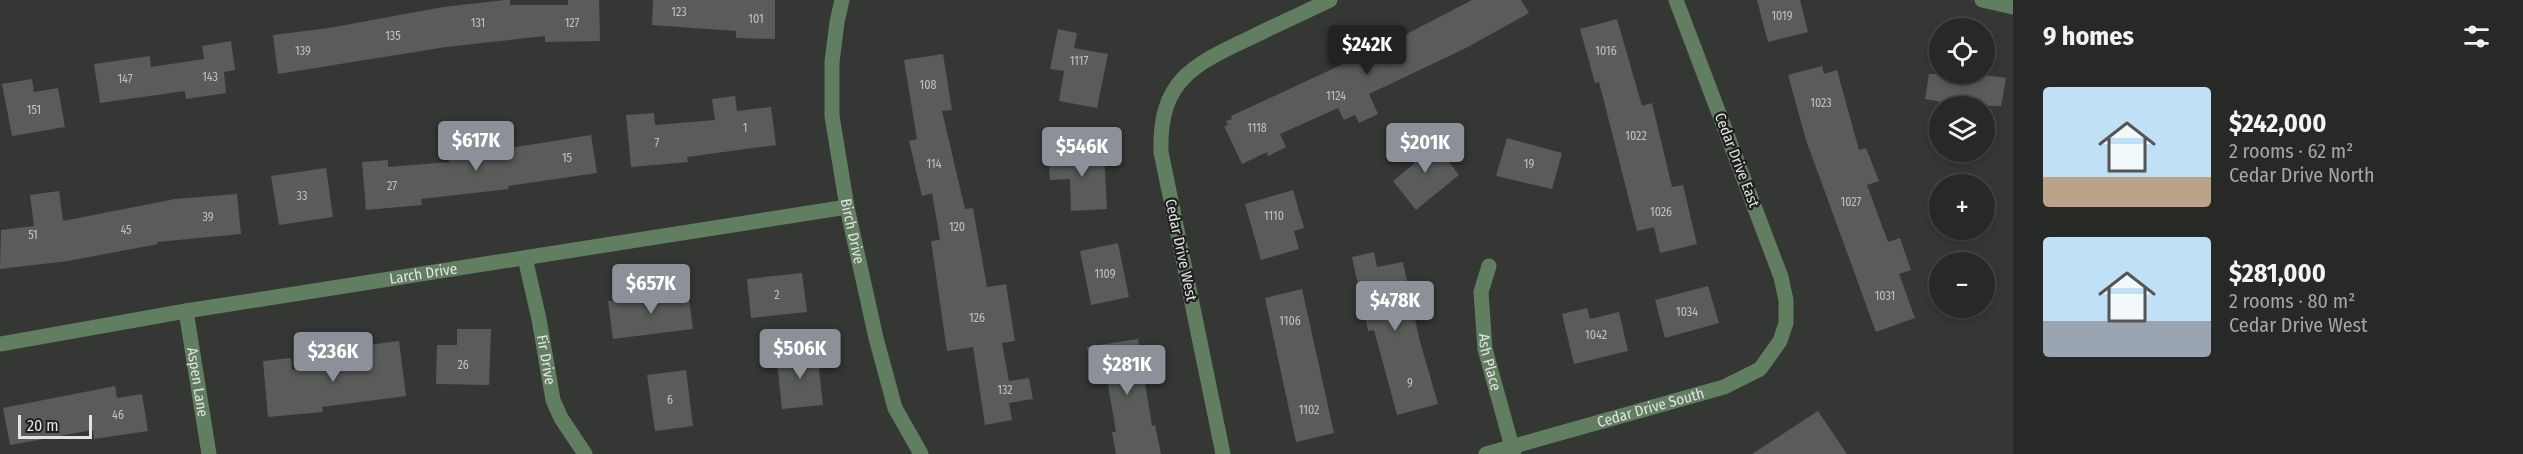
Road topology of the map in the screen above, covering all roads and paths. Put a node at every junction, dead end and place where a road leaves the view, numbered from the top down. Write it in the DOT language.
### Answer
graph roads {
  1 [pos="842,0"];
  2 [pos="1330,0"];
  3 [pos="1676,0"];
  4 [pos="1982,0"];
  5 [pos="2013,7"];
  6 [pos="847,207"];
  7 [pos="525,258"];
  8 [pos="1489,266"];
  9 [pos="186,311"];
  10 [pos="1786,323"];
  11 [pos="0,344"];
  12 [pos="1513,451"];
  13 [pos="209,454"];
  14 [pos="585,454"];
  15 [pos="921,454"];
  16 [pos="1223,454"];
  17 [pos="1486,454"];
  1 -- 6 [label="street, Birch Drive"];
  2 -- 16 [label="street, Cedar Drive West"];
  3 -- 10 [label="street, Cedar Drive East"];
  4 -- 5 [label="street"];
  6 -- 7 [label="street, Larch Drive"];
  6 -- 15 [label="street, Birch Drive"];
  7 -- 9 [label="street, Larch Drive"];
  7 -- 14 [label="street, Fir Drive"];
  8 -- 12 [label="street, Ash Place"];
  9 -- 11 [label="street, Larch Drive"];
  9 -- 13 [label="street, Aspen Lane"];
  10 -- 12 [label="street, Cedar Drive South"];
  12 -- 17 [label="street, Cedar Drive South"];
}
